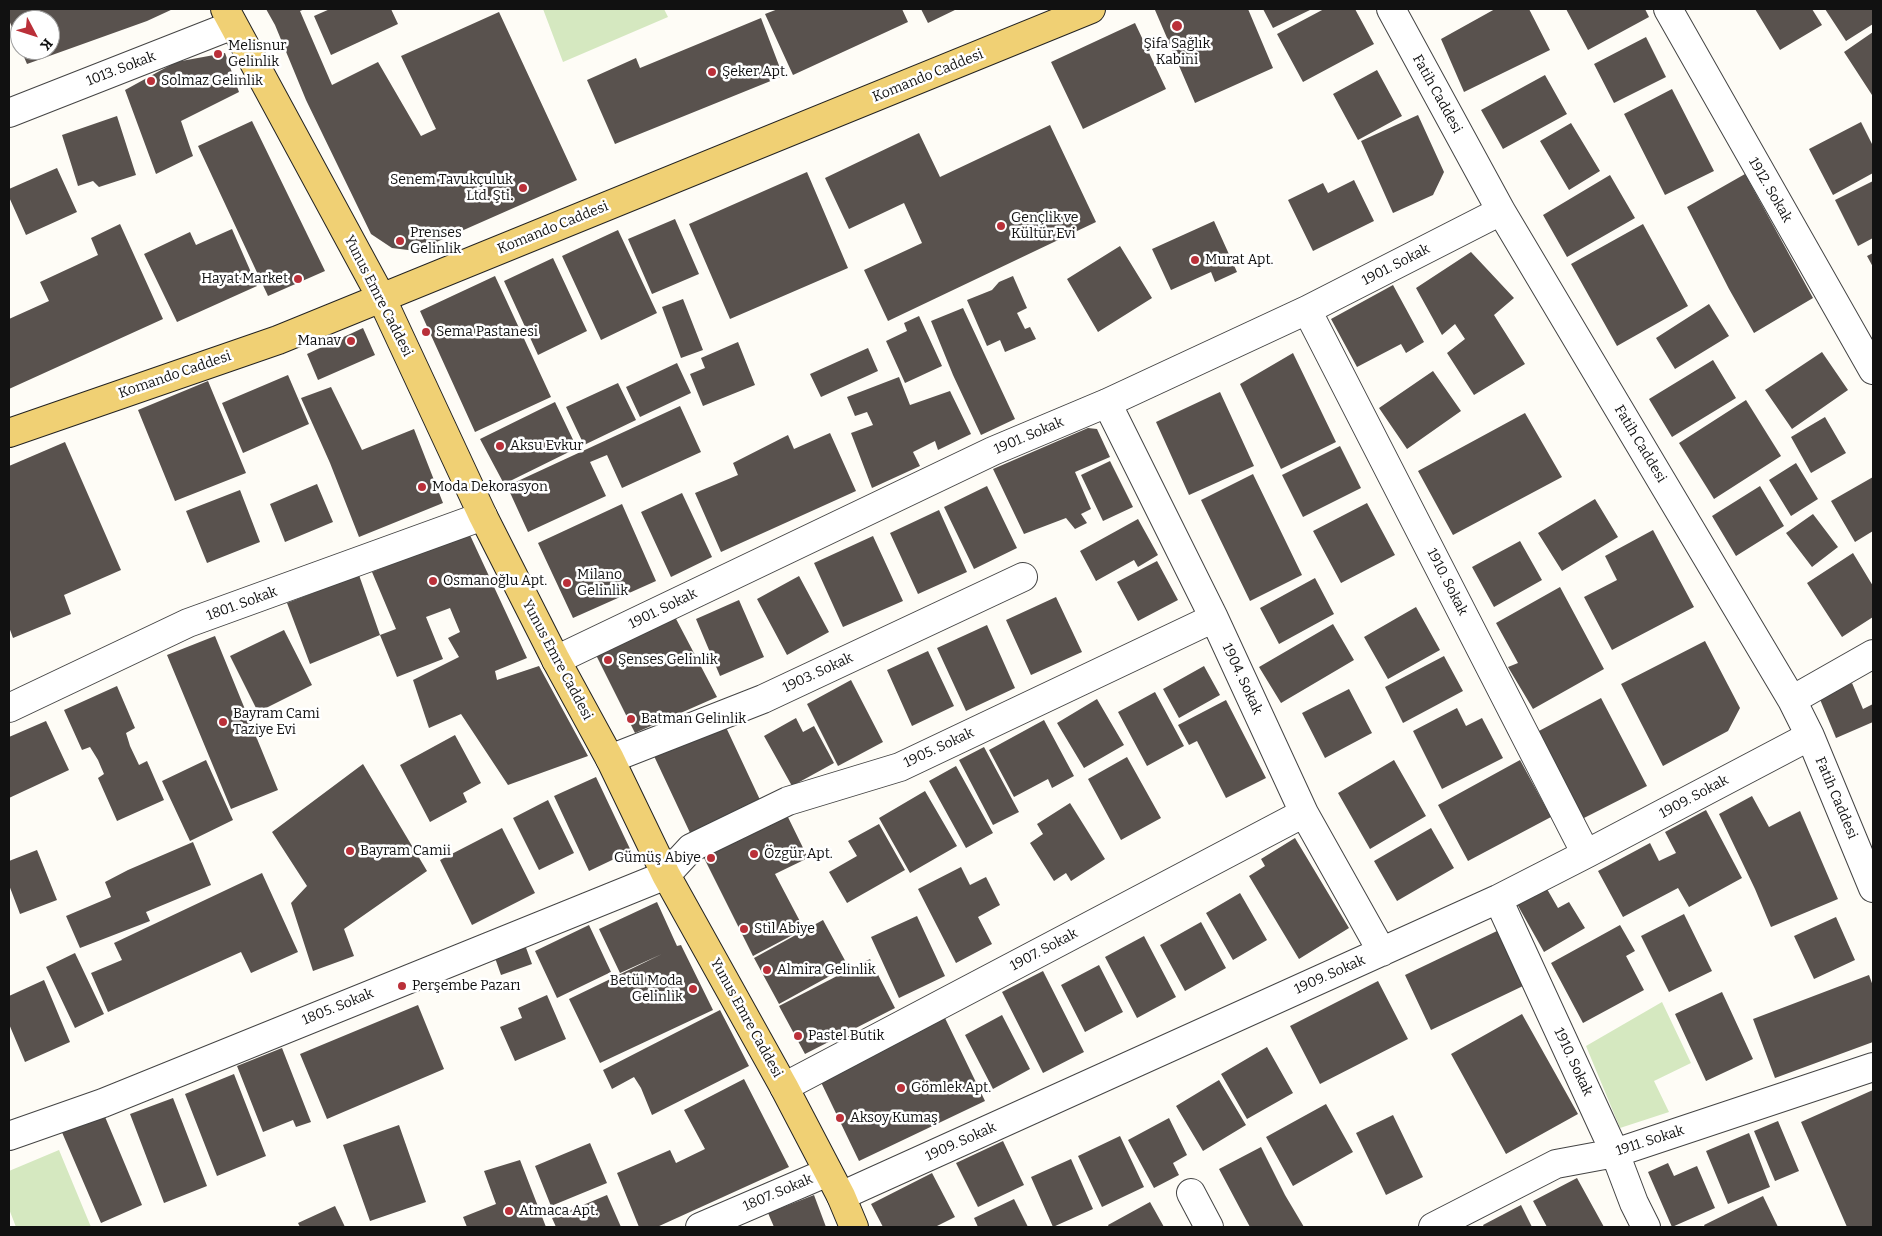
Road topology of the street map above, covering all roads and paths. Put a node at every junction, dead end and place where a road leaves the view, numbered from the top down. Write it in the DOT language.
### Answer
graph roads {
  1 [pos="1091,9"];
  2 [pos="1391,9"];
  3 [pos="1668,9"];
  4 [pos="229,17"];
  5 [pos="9,113"];
  6 [pos="1502,211"];
  7 [pos="381,296"];
  8 [pos="1307,310"];
  9 [pos="1873,370"];
  10 [pos="1107,403"];
  11 [pos="9,433"];
  12 [pos="483,516"];
  13 [pos="1023,577"];
  14 [pos="1214,618"];
  15 [pos="1873,654"];
  16 [pos="556,660"];
  17 [pos="1792,700"];
  18 [pos="9,708"];
  19 [pos="1810,736"];
  20 [pos="610,760"];
  21 [pos="1304,813"];
  22 [pos="1586,854"];
  23 [pos="666,875"];
  24 [pos="1873,888"];
  25 [pos="1498,899"];
  26 [pos="1382,952"];
  27 [pos="1873,1067"];
  28 [pos="784,1087"];
  29 [pos="9,1136"];
  30 [pos="1615,1153"];
  31 [pos="828,1172"];
  32 [pos="1191,1193"];
  33 [pos="841,1196"];
  34 [pos="700,1227"];
  35 [pos="854,1227"];
  36 [pos="1209,1227"];
  37 [pos="1433,1227"];
  38 [pos="1646,1227"];
  1 -- 7 [label="main road, Komando Caddesi"];
  2 -- 6 [label="street, Fatih Caddesi"];
  3 -- 9 [label="street, 1912. Sokak"];
  4 -- 5 [label="street, 1013. Sokak"];
  4 -- 7 [label="main road, Yunus Emre Caddesi"];
  6 -- 8 [label="street, 1901. Sokak"];
  6 -- 17 [label="street, Fatih Caddesi"];
  7 -- 11 [label="main road, Komando Caddesi"];
  7 -- 12 [label="main road, Yunus Emre Caddesi"];
  8 -- 10 [label="street, 1901. Sokak"];
  8 -- 22 [label="street, 1910. Sokak"];
  10 -- 14 [label="street, 1904. Sokak"];
  10 -- 16 [label="street, 1901. Sokak"];
  12 -- 16 [label="main road, Yunus Emre Caddesi"];
  12 -- 18 [label="street, 1801. Sokak"];
  13 -- 20 [label="street, 1903. Sokak"];
  14 -- 21 [label="street, 1904. Sokak"];
  14 -- 23 [label="street, 1905. Sokak"];
  15 -- 17 [label="street"];
  16 -- 20 [label="main road, Yunus Emre Caddesi"];
  17 -- 19 [label="street, Fatih Caddesi"];
  19 -- 22 [label="street, 1909. Sokak"];
  19 -- 24 [label="street, Fatih Caddesi"];
  20 -- 23 [label="main road, Yunus Emre Caddesi"];
  21 -- 26 [label="street, 1904. Sokak"];
  21 -- 28 [label="street, 1907. Sokak"];
  22 -- 25 [label="street, 1909. Sokak"];
  23 -- 28 [label="main road, Yunus Emre Caddesi"];
  23 -- 29 [label="street, 1805. Sokak"];
  25 -- 26 [label="street, 1909. Sokak"];
  25 -- 30 [label="street, 1910. Sokak"];
  26 -- 33 [label="street, 1909. Sokak"];
  27 -- 30 [label="street, 1911. Sokak"];
  28 -- 31 [label="main road, Yunus Emre Caddesi"];
  30 -- 37 [label="street, 1911. Sokak"];
  30 -- 38 [label="street, 1910. Sokak"];
  31 -- 33 [label="main road, Yunus Emre Caddesi"];
  31 -- 34 [label="street, 1807. Sokak"];
  32 -- 36 [label="street"];
  33 -- 35 [label="main road, Yunus Emre Caddesi"];
}
